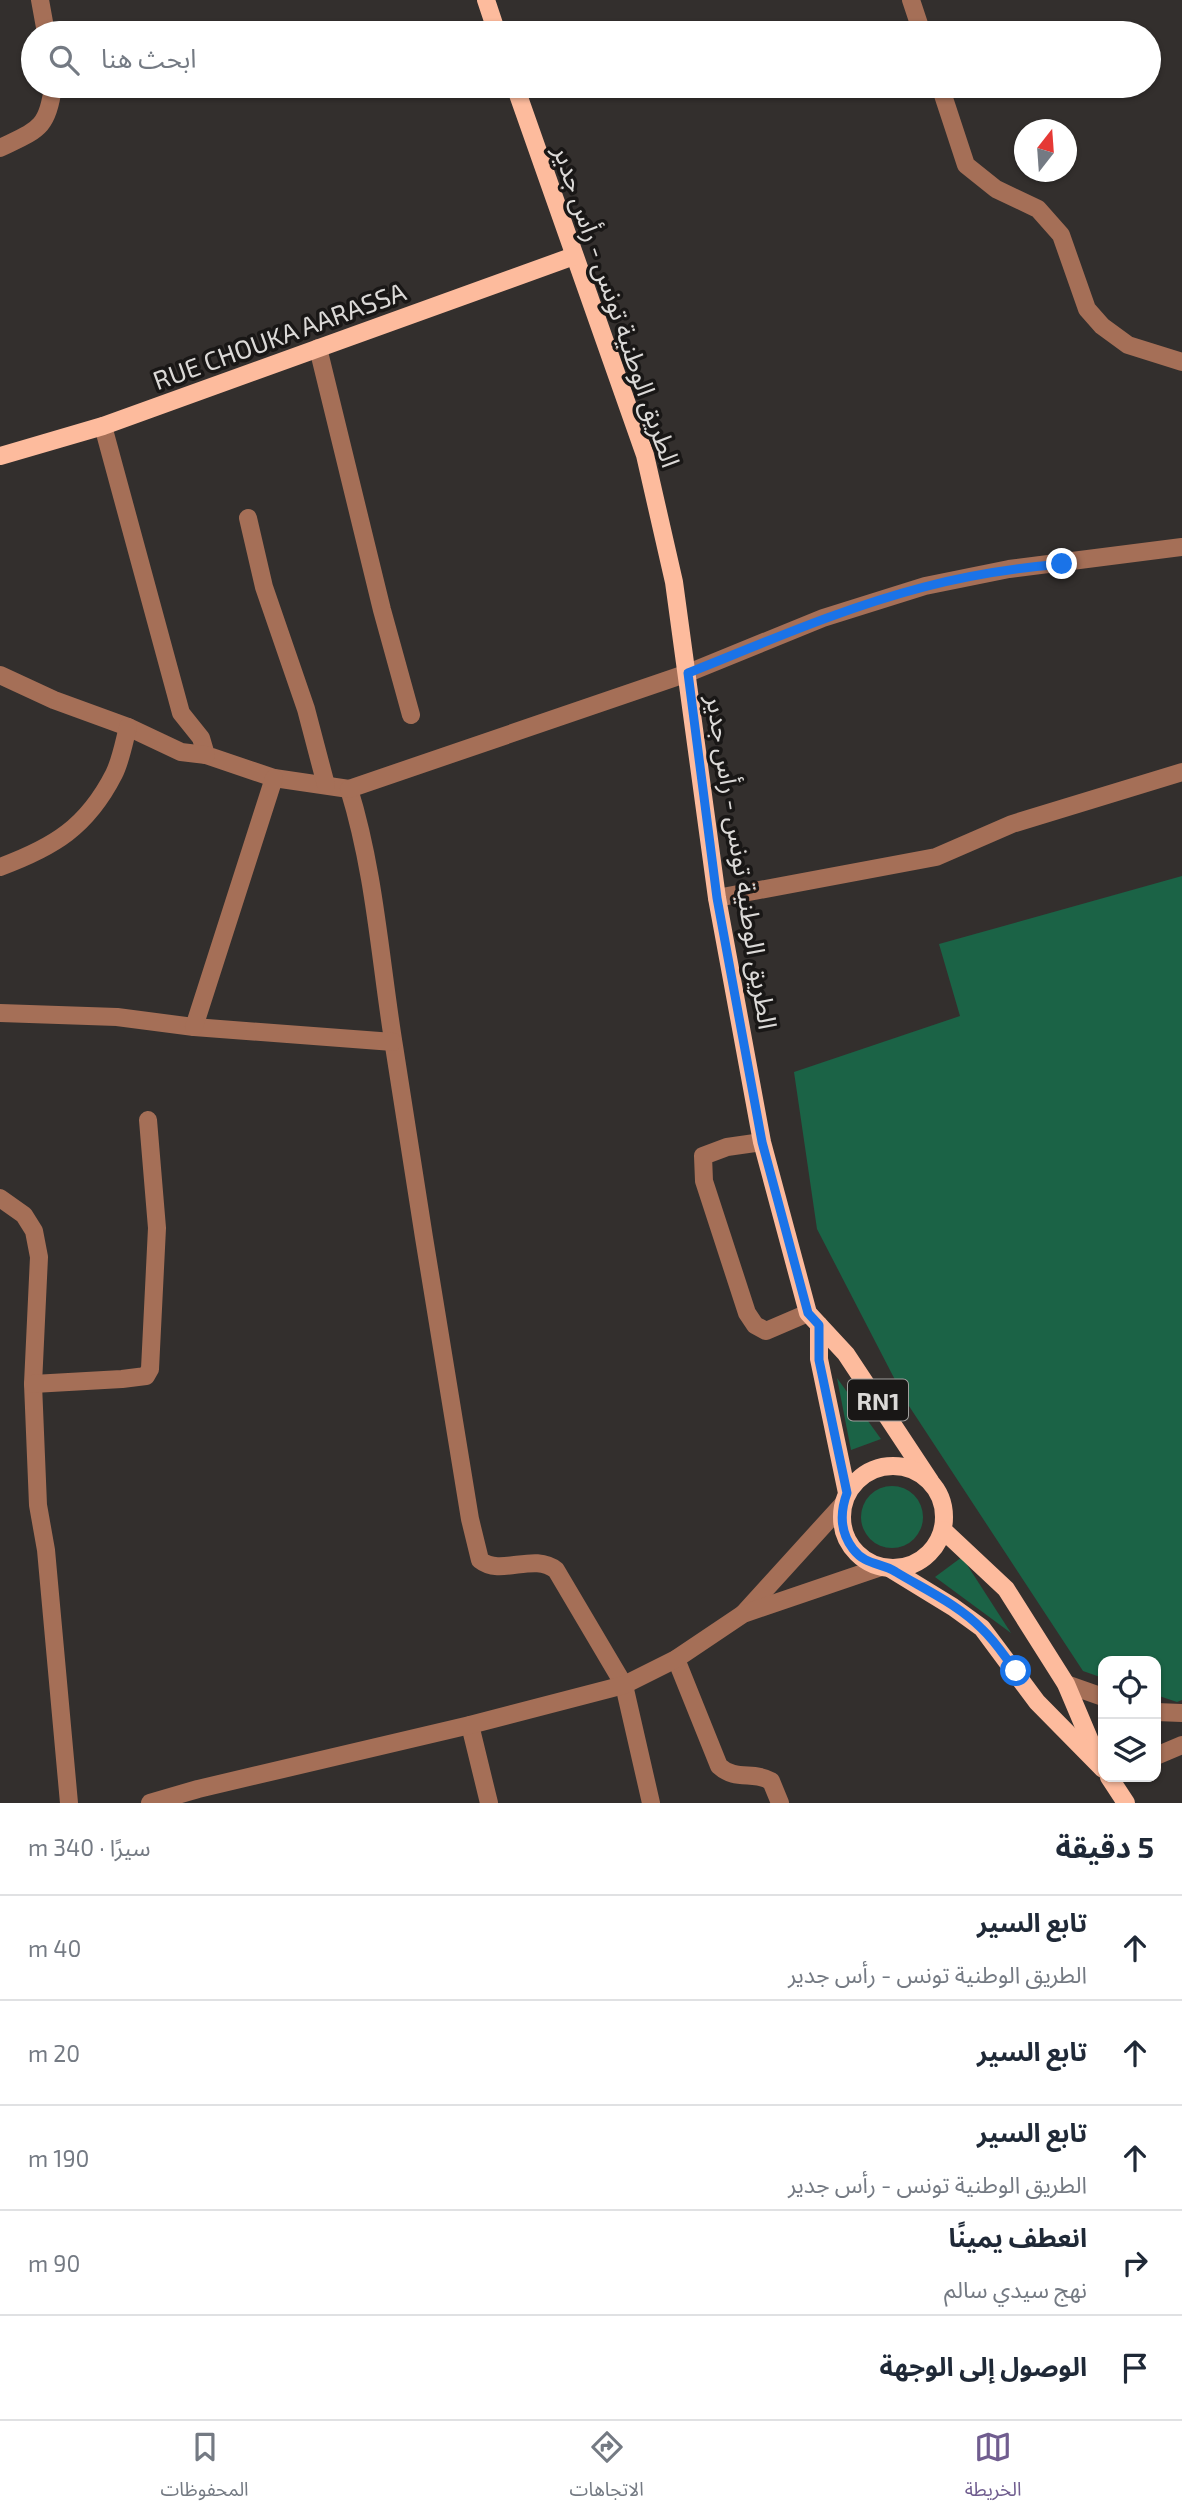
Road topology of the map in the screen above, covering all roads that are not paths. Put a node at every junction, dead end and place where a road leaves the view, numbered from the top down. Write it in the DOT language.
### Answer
graph roads {
  1 [pos="40,0"];
  2 [pos="486,0"];
  3 [pos="911,0"];
  4 [pos="44,21"];
  5 [pos="493,21"];
  6 [pos="918,21"];
  7 [pos="52,98"];
  8 [pos="519,98"];
  9 [pos="944,98"];
  10 [pos="0,148"];
  11 [pos="574,256"];
  12 [pos="318,348"];
  13 [pos="1182,362"];
  14 [pos="103,426"];
  15 [pos="0,456"];
  16 [pos="248,517"];
  17 [pos="1182,547"];
  18 [pos="688,673"];
  19 [pos="0,675"];
  20 [pos="411,715"];
  21 [pos="128,727"];
  22 [pos="206,755"];
  23 [pos="1182,772"];
  24 [pos="274,778"];
  25 [pos="326,785"];
  26 [pos="349,789"];
  27 [pos="0,867"];
  28 [pos="717,898"];
  29 [pos="0,1013"];
  30 [pos="194,1027"];
  31 [pos="393,1042"];
  32 [pos="148,1120"];
  33 [pos="762,1142"];
  34 [pos="0,1198"];
  35 [pos="813,1319"];
  36 [pos="33,1384"];
  37 [pos="930,1481"];
  38 [pos="845,1498"];
  39 [pos="943,1530"];
  40 [pos="886,1568"];
  41 [pos="743,1614"];
  42 [pos="676,1659"];
  43 [pos="1066,1684"];
  44 [pos="624,1685"];
  45 [pos="1098,1695"];
  46 [pos="1161,1712"];
  47 [pos="1182,1713"];
  48 [pos="470,1725"];
  49 [pos="1182,1745"];
  50 [pos="1161,1754"];
  51 [pos="1098,1755"];
  52 [pos="1098,1765"];
  53 [pos="1112,1782"];
  54 [pos="69,1803"];
  55 [pos="150,1803"];
  56 [pos="489,1803"];
  57 [pos="652,1803"];
  58 [pos="780,1803"];
  59 [pos="1126,1803"];
  1 -- 4 [label="street"];
  2 -- 5 [label="main road"];
  3 -- 6 [label="street"];
  7 -- 10 [label="street"];
  8 -- 11 [label="main road, الطريق الوطنية تونس - رأس جدير / RN1"];
  9 -- 13 [label="street"];
  11 -- 12 [label="main road, RUE CHOUKA AARASSA"];
  11 -- 18 [label="main road, الطريق الوطنية تونس - رأس جدير / RN1"];
  12 -- 14 [label="main road, RUE CHOUKA AARASSA"];
  12 -- 20 [label="street"];
  14 -- 15 [label="main road, RUE CHOUKA AARASSA"];
  14 -- 22 [label="street"];
  16 -- 25 [label="street"];
  17 -- 18 [label="street"];
  18 -- 26 [label="street"];
  18 -- 28 [label="main road, الطريق الوطنية تونس - رأس جدير / RN1"];
  19 -- 21 [label="street"];
  21 -- 22 [label="street"];
  21 -- 27 [label="street"];
  22 -- 24 [label="street"];
  23 -- 28 [label="street"];
  24 -- 25 [label="street"];
  24 -- 30 [label="street"];
  25 -- 26 [label="street"];
  26 -- 31 [label="street"];
  28 -- 33 [label="main road, الطريق الوطنية تونس - رأس جدير / RN1"];
  29 -- 30 [label="street"];
  30 -- 31 [label="street"];
  31 -- 44 [label="street"];
  32 -- 36 [label="street"];
  33 -- 35 [label="main road, الطريق الوطنية تونس - رأس جدير / RN1"];
  33 -- 35 [label="street"];
  34 -- 36 [label="street"];
  35 -- 37 [label="main road, الطريق الوطنية تونس - رأس جدير / RN1"];
  35 -- 38 [label="main road, الطريق الوطنية تونس - رأس جدير / RN1"];
  36 -- 54 [label="street"];
  37 -- 38 [label="main road"];
  37 -- 39 [label="main road, RN1"];
  38 -- 40 [label="main road, RN1"];
  38 -- 41 [label="street"];
  39 -- 40 [label="main road"];
  39 -- 43 [label="main road, RN1"];
  40 -- 41 [label="street"];
  40 -- 52 [label="main road, RN1"];
  41 -- 42 [label="street"];
  42 -- 44 [label="street"];
  42 -- 58 [label="street"];
  43 -- 45 [label="street"];
  43 -- 51 [label="main road, RN1"];
  44 -- 48 [label="street"];
  44 -- 57 [label="street"];
  46 -- 47 [label="street"];
  48 -- 55 [label="street"];
  48 -- 56 [label="street"];
  49 -- 50 [label="street"];
  53 -- 59 [label="main road, RN1"];
}
